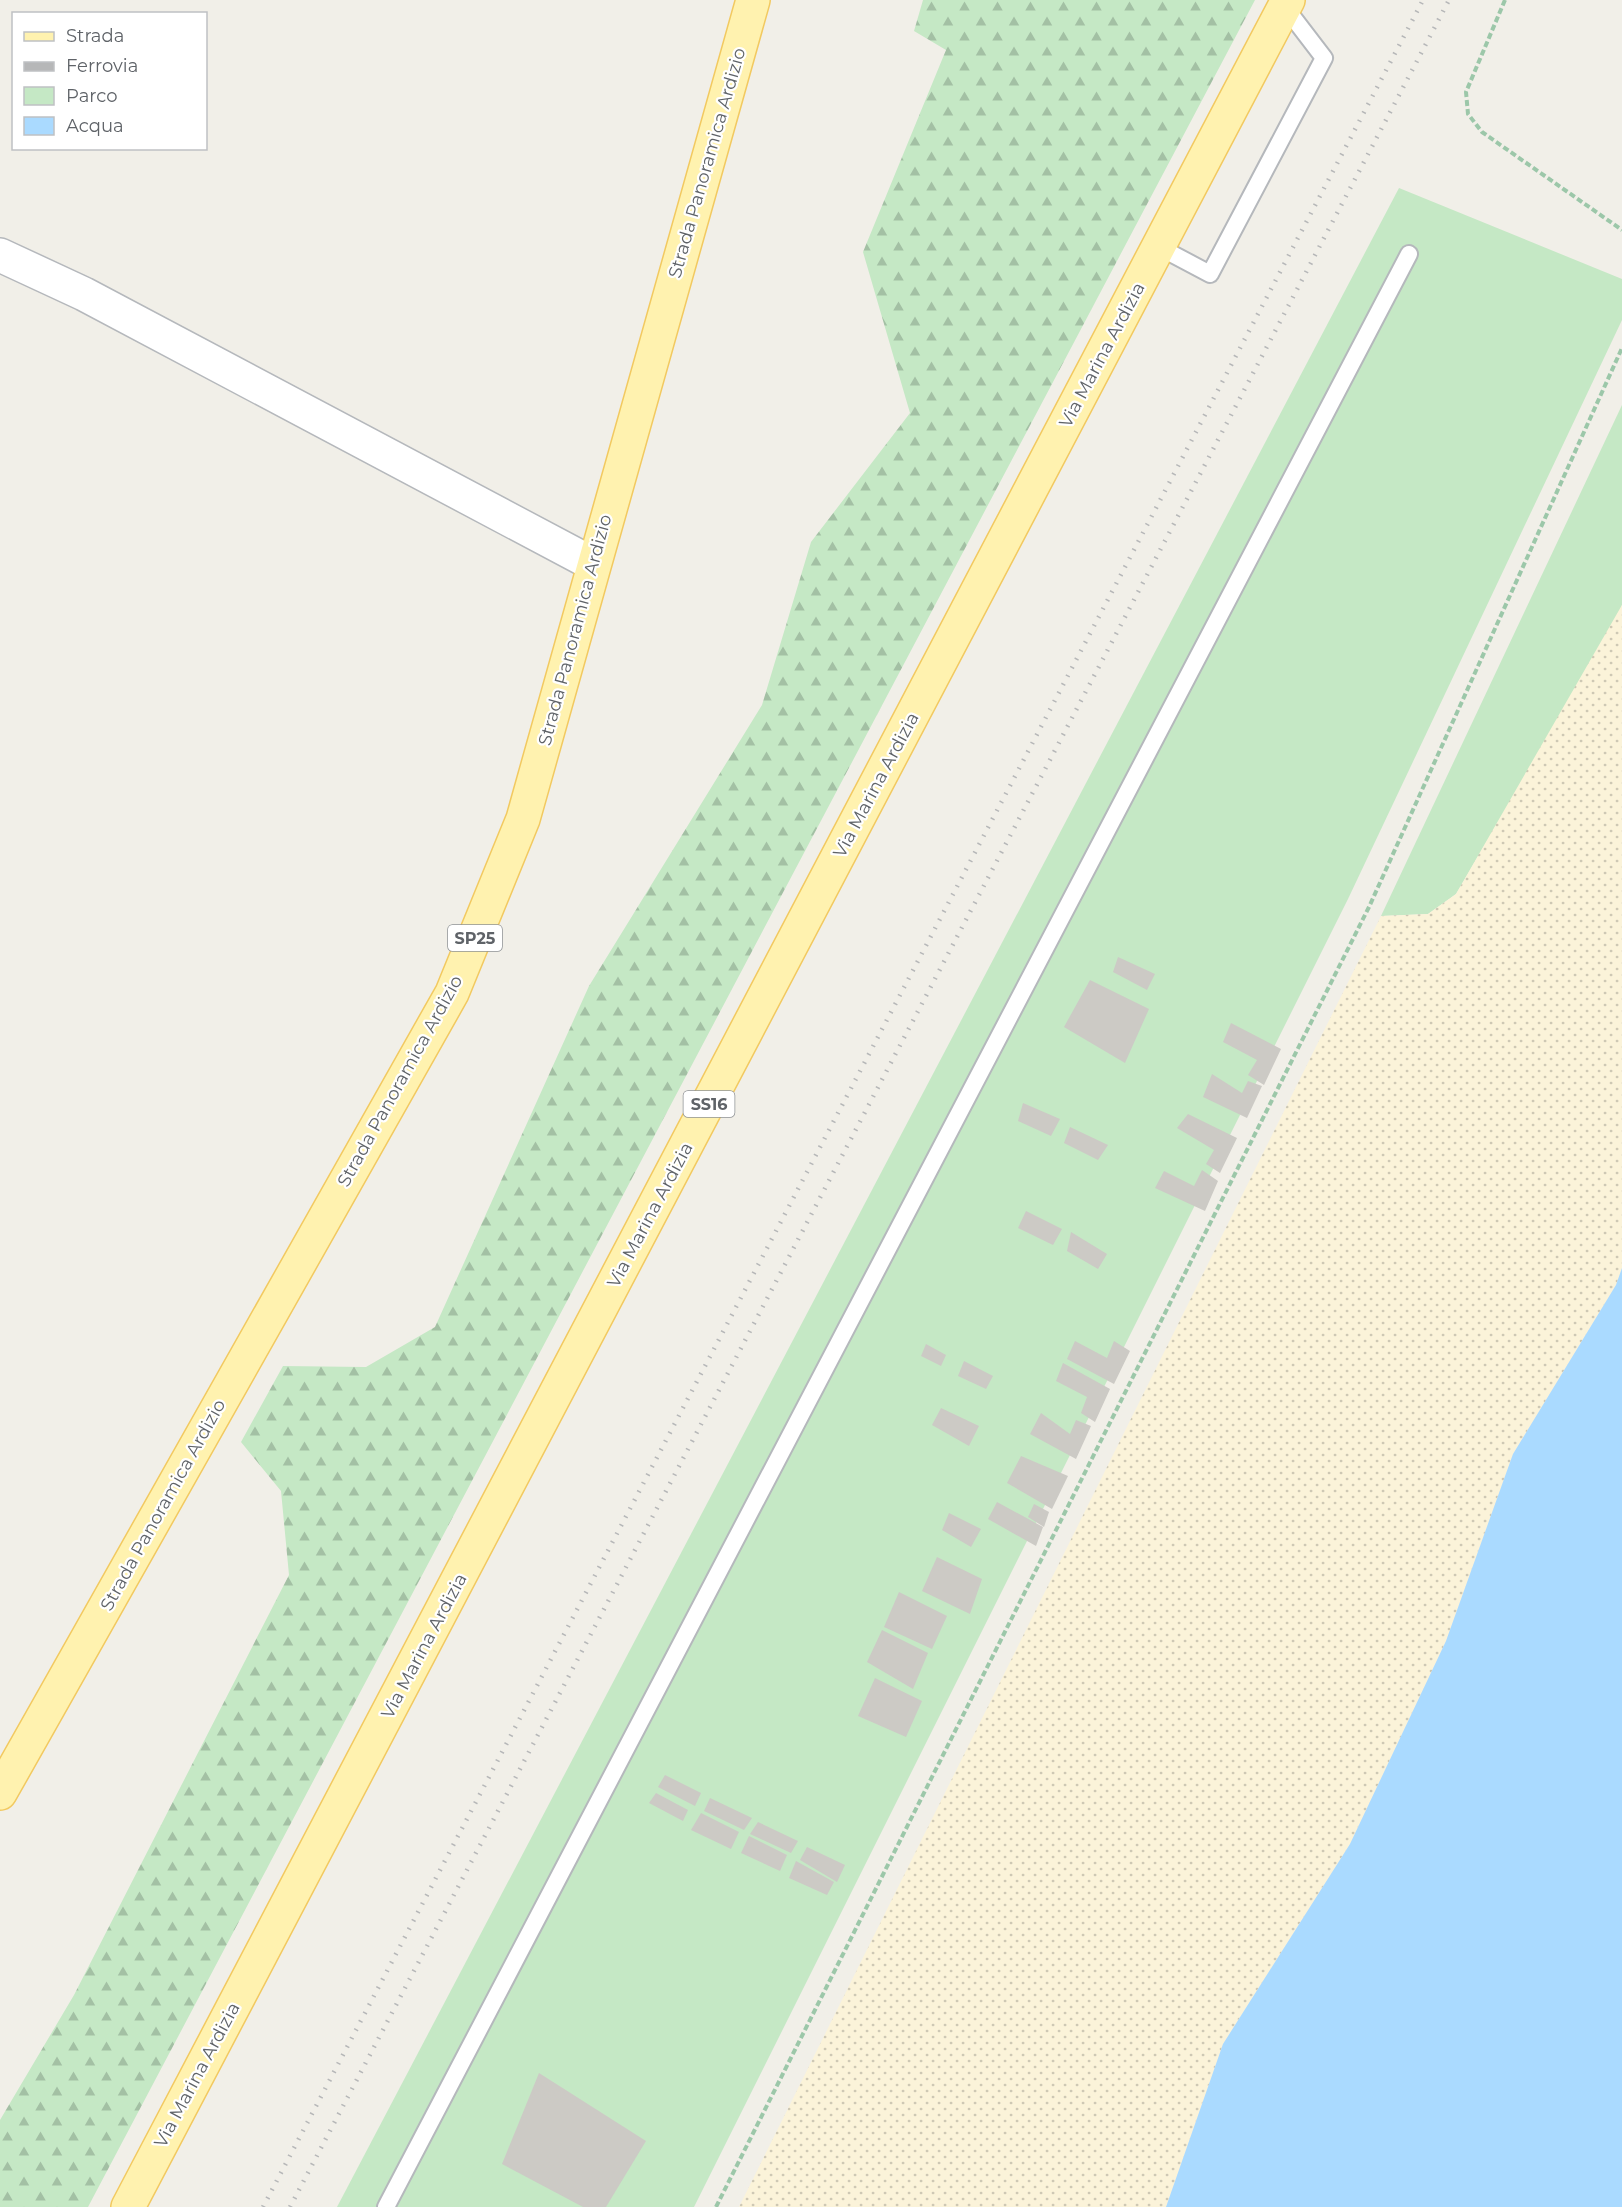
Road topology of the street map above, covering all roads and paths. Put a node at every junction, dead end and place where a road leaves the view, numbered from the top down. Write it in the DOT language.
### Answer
graph roads {
  1 [pos="753,0"];
  2 [pos="1505,0"];
  3 [pos="1286,3"];
  4 [pos="1622,230"];
  5 [pos="1159,247"];
  6 [pos="1409,254"];
  7 [pos="0,255"];
  8 [pos="1622,348"];
  9 [pos="593,564"];
  10 [pos="0,1793"];
  11 [pos="128,2207"];
  12 [pos="386,2207"];
  13 [pos="716,2207"];
  1 -- 9 [label="main road, Strada Panoramica Ardizio / SP25"];
  2 -- 4 [label="path"];
  3 -- 5 [label="main road, Via Marina Ardizia / SS16"];
  3 -- 5 [label="lane"];
  5 -- 11 [label="main road, Via Marina Ardizia / SS16"];
  6 -- 12 [label="lane"];
  7 -- 9 [label="street"];
  8 -- 13 [label="path"];
  9 -- 10 [label="main road, Strada Panoramica Ardizio / SP25"];
}
